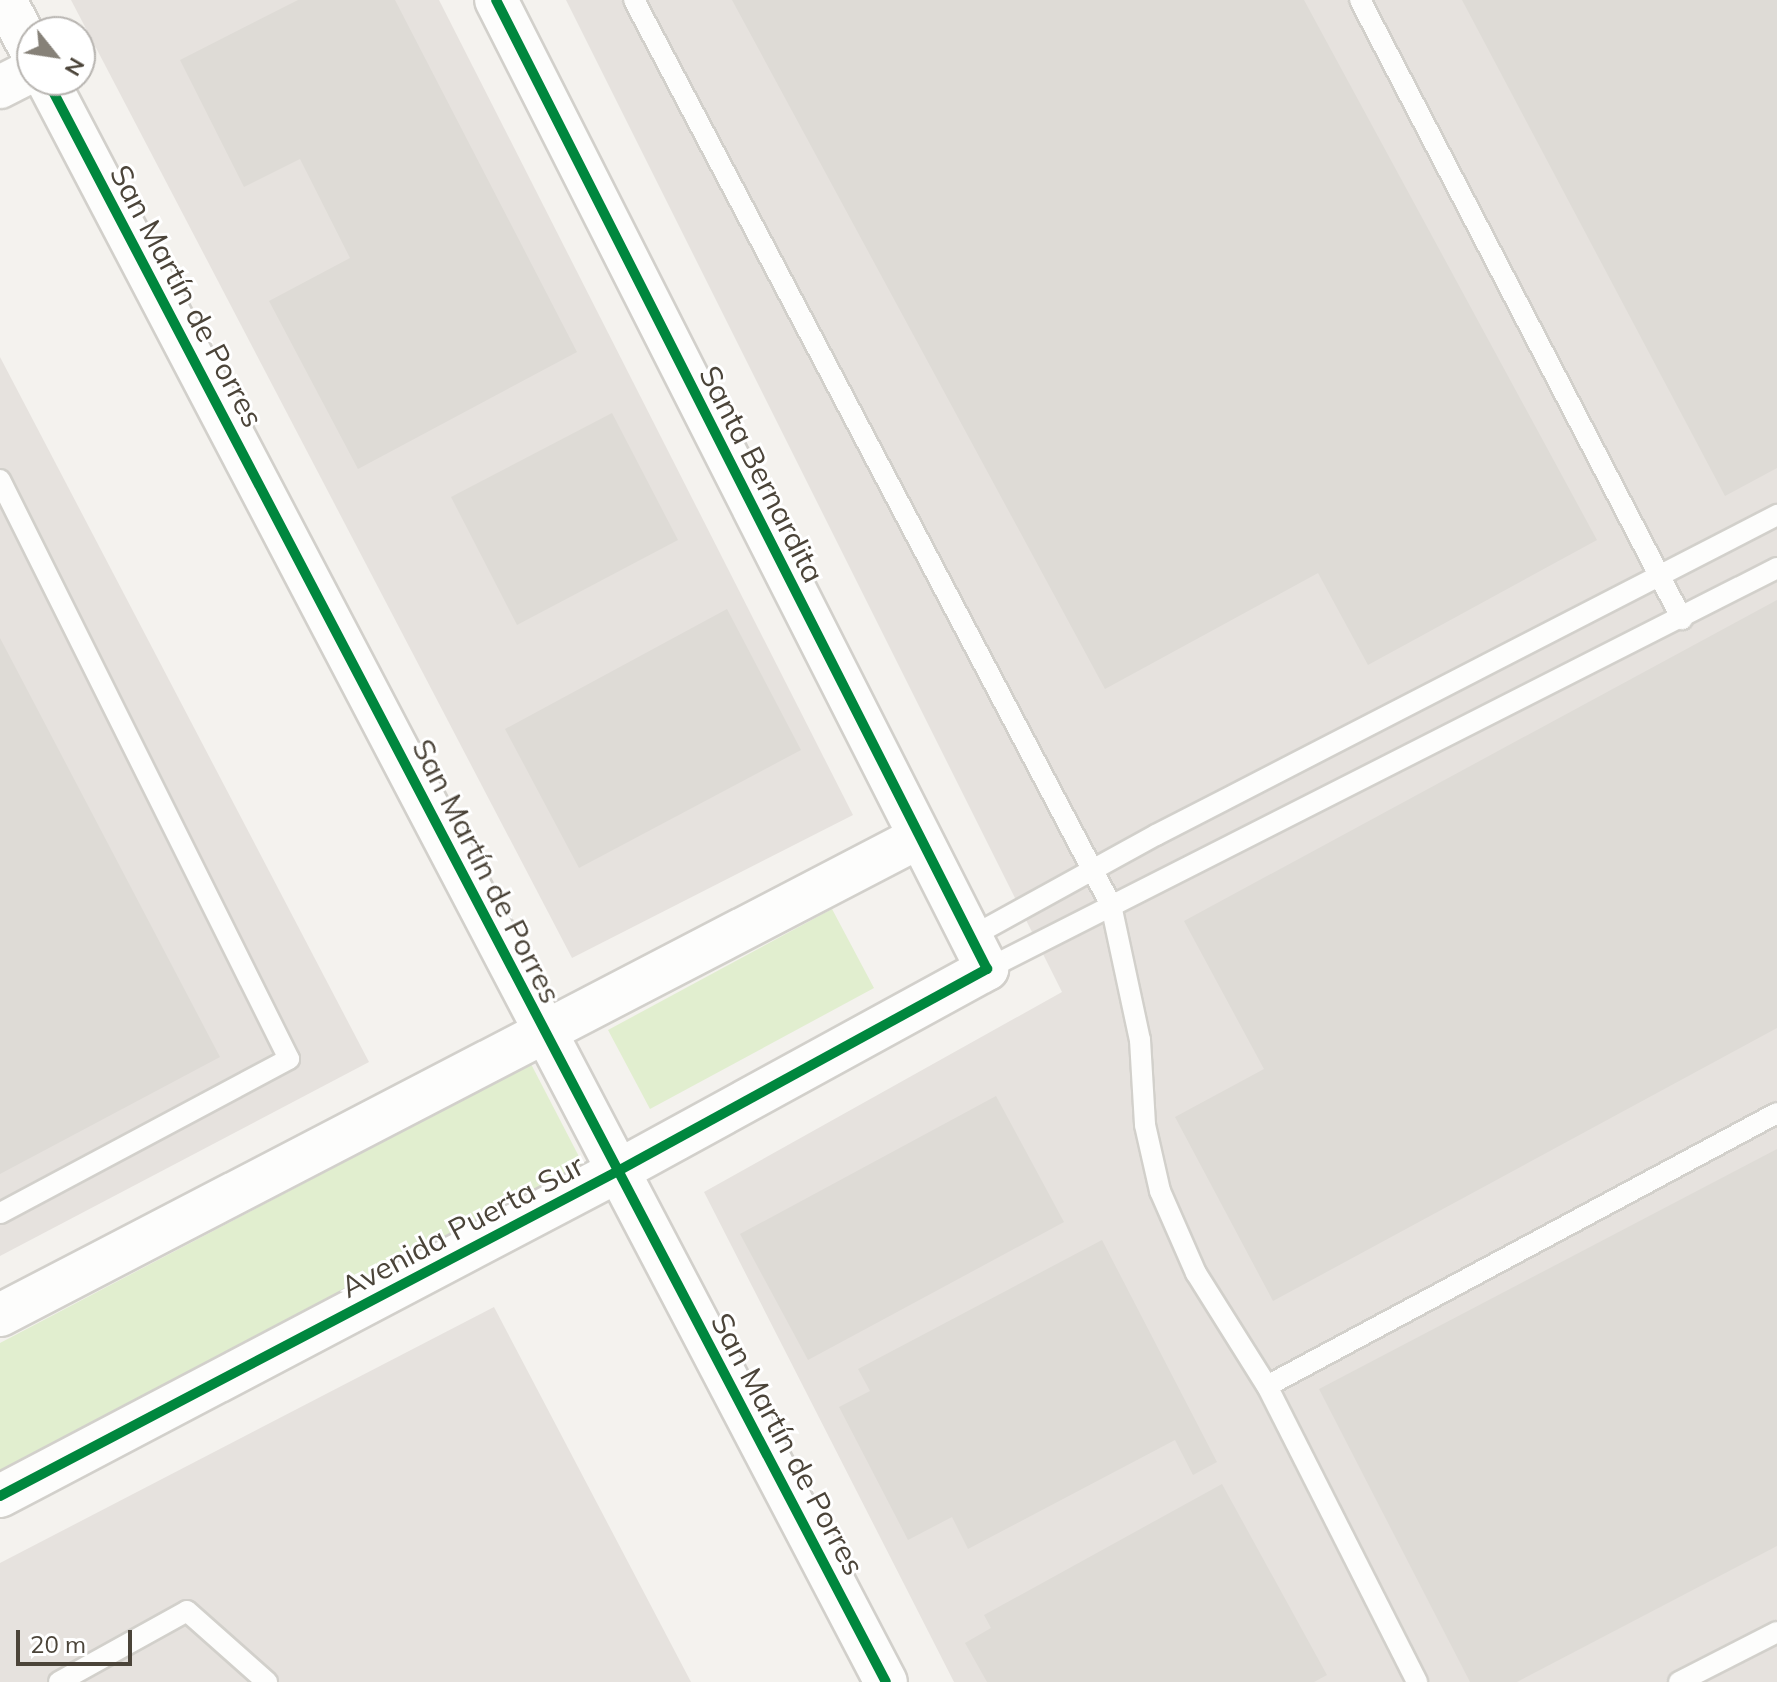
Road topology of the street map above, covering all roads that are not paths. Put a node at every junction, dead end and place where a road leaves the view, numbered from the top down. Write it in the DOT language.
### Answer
graph roads {
  1 [pos="5,0"];
  2 [pos="496,0"];
  3 [pos="634,0"];
  4 [pos="1360,0"];
  5 [pos="16,21"];
  6 [pos="55,96"];
  7 [pos="0,480"];
  8 [pos="1777,515"];
  9 [pos="1777,568"];
  10 [pos="1660,576"];
  11 [pos="1682,619"];
  12 [pos="918,838"];
  13 [pos="1094,870"];
  14 [pos="1111,905"];
  15 [pos="979,953"];
  16 [pos="543,1033"];
  17 [pos="1777,1113"];
  18 [pos="618,1171"];
  19 [pos="0,1213"];
  20 [pos="0,1315"];
  21 [pos="1267,1386"];
  22 [pos="0,1496"];
  23 [pos="1777,1632"];
  24 [pos="59,1682"];
  25 [pos="267,1682"];
  26 [pos="886,1682"];
  27 [pos="1417,1682"];
  28 [pos="1679,1682"];
  1 -- 5 [label="street"];
  2 -- 12 [label="street, Santa Bernardita"];
  3 -- 13 [label="lane"];
  4 -- 10 [label="lane"];
  6 -- 16 [label="street, San Martín de Porres"];
  7 -- 19 [label="lane"];
  8 -- 10 [label="lane"];
  9 -- 11 [label="lane"];
  10 -- 11 [label="lane"];
  10 -- 13 [label="lane"];
  11 -- 14 [label="lane"];
  12 -- 15 [label="street, Santa Bernardita"];
  12 -- 16 [label="street"];
  13 -- 14 [label="lane"];
  13 -- 15 [label="lane"];
  14 -- 15 [label="lane"];
  14 -- 21 [label="lane"];
  15 -- 18 [label="street, Avenida Puerta Sur"];
  16 -- 18 [label="street, San Martín de Porres"];
  16 -- 20 [label="street"];
  17 -- 21 [label="lane"];
  18 -- 22 [label="street, Avenida Puerta Sur"];
  18 -- 26 [label="street, San Martín de Porres"];
  21 -- 27 [label="lane"];
  23 -- 28 [label="lane"];
  24 -- 25 [label="lane"];
}
